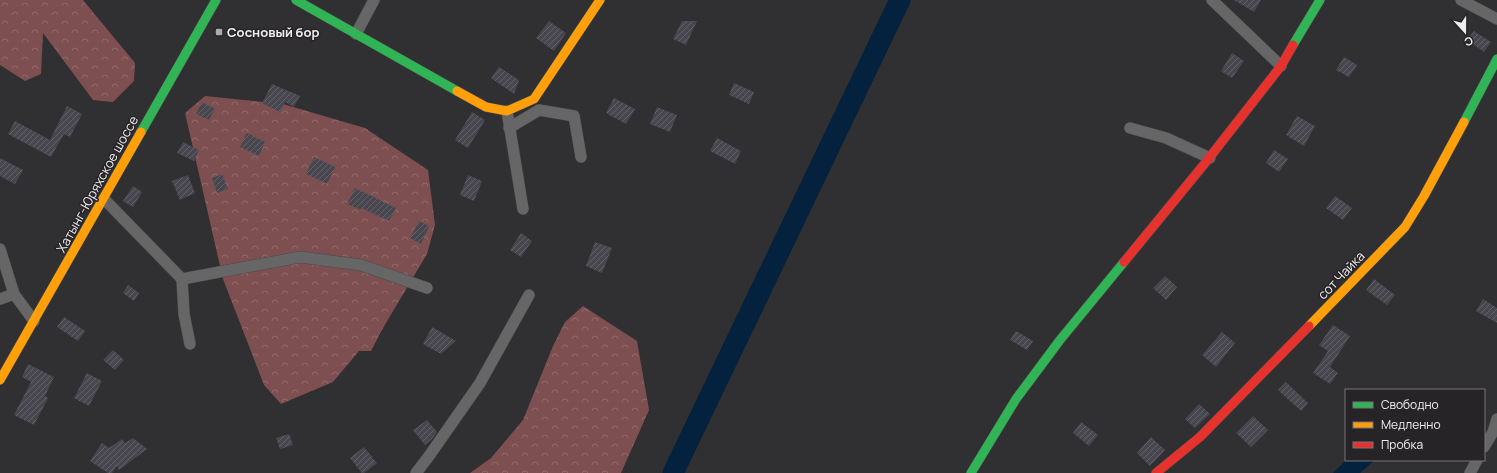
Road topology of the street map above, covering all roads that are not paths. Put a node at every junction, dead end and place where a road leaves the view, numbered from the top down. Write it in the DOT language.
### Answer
graph roads {
  1 [pos="216,0"];
  2 [pos="296,0"];
  3 [pos="374,0"];
  4 [pos="600,0"];
  5 [pos="1212,0"];
  6 [pos="1320,0"];
  7 [pos="1461,0"];
  8 [pos="1497,19"];
  9 [pos="356,34"];
  10 [pos="1497,59"];
  11 [pos="1281,66"];
  12 [pos="506,111"];
  13 [pos="509,128"];
  14 [pos="1130,128"];
  15 [pos="581,157"];
  16 [pos="1210,158"];
  17 [pos="104,199"];
  18 [pos="523,209"];
  19 [pos="0,249"];
  20 [pos="182,279"];
  21 [pos="427,288"];
  22 [pos="14,294"];
  23 [pos="529,296"];
  24 [pos="0,299"];
  25 [pos="34,321"];
  26 [pos="190,344"];
  27 [pos="0,380"];
  28 [pos="1497,420"];
  29 [pos="1485,445"];
  30 [pos="1476,461"];
  31 [pos="416,473"];
  32 [pos="971,473"];
  33 [pos="1156,473"];
  34 [pos="1470,473"];
  1 -- 17 [label="street, Хатынг-Юряхское шоссе"];
  2 -- 9 [label="street"];
  3 -- 9 [label="street"];
  4 -- 12 [label="street"];
  5 -- 11 [label="street"];
  6 -- 11 [label="street"];
  7 -- 8 [label="street"];
  9 -- 12 [label="street"];
  10 -- 33 [label="street, сот Чайка"];
  11 -- 16 [label="street"];
  12 -- 13 [label="street"];
  13 -- 15 [label="street"];
  13 -- 18 [label="street"];
  14 -- 16 [label="street"];
  16 -- 32 [label="street"];
  17 -- 20 [label="street"];
  17 -- 25 [label="street, Хатынг-Юряхское шоссе"];
  19 -- 22 [label="street"];
  20 -- 21 [label="street"];
  20 -- 26 [label="street"];
  22 -- 24 [label="street"];
  22 -- 25 [label="street"];
  23 -- 31 [label="street"];
  25 -- 27 [label="street, Хатынг-Юряхское шоссе"];
  28 -- 29 [label="street"];
  30 -- 34 [label="street"];
}
